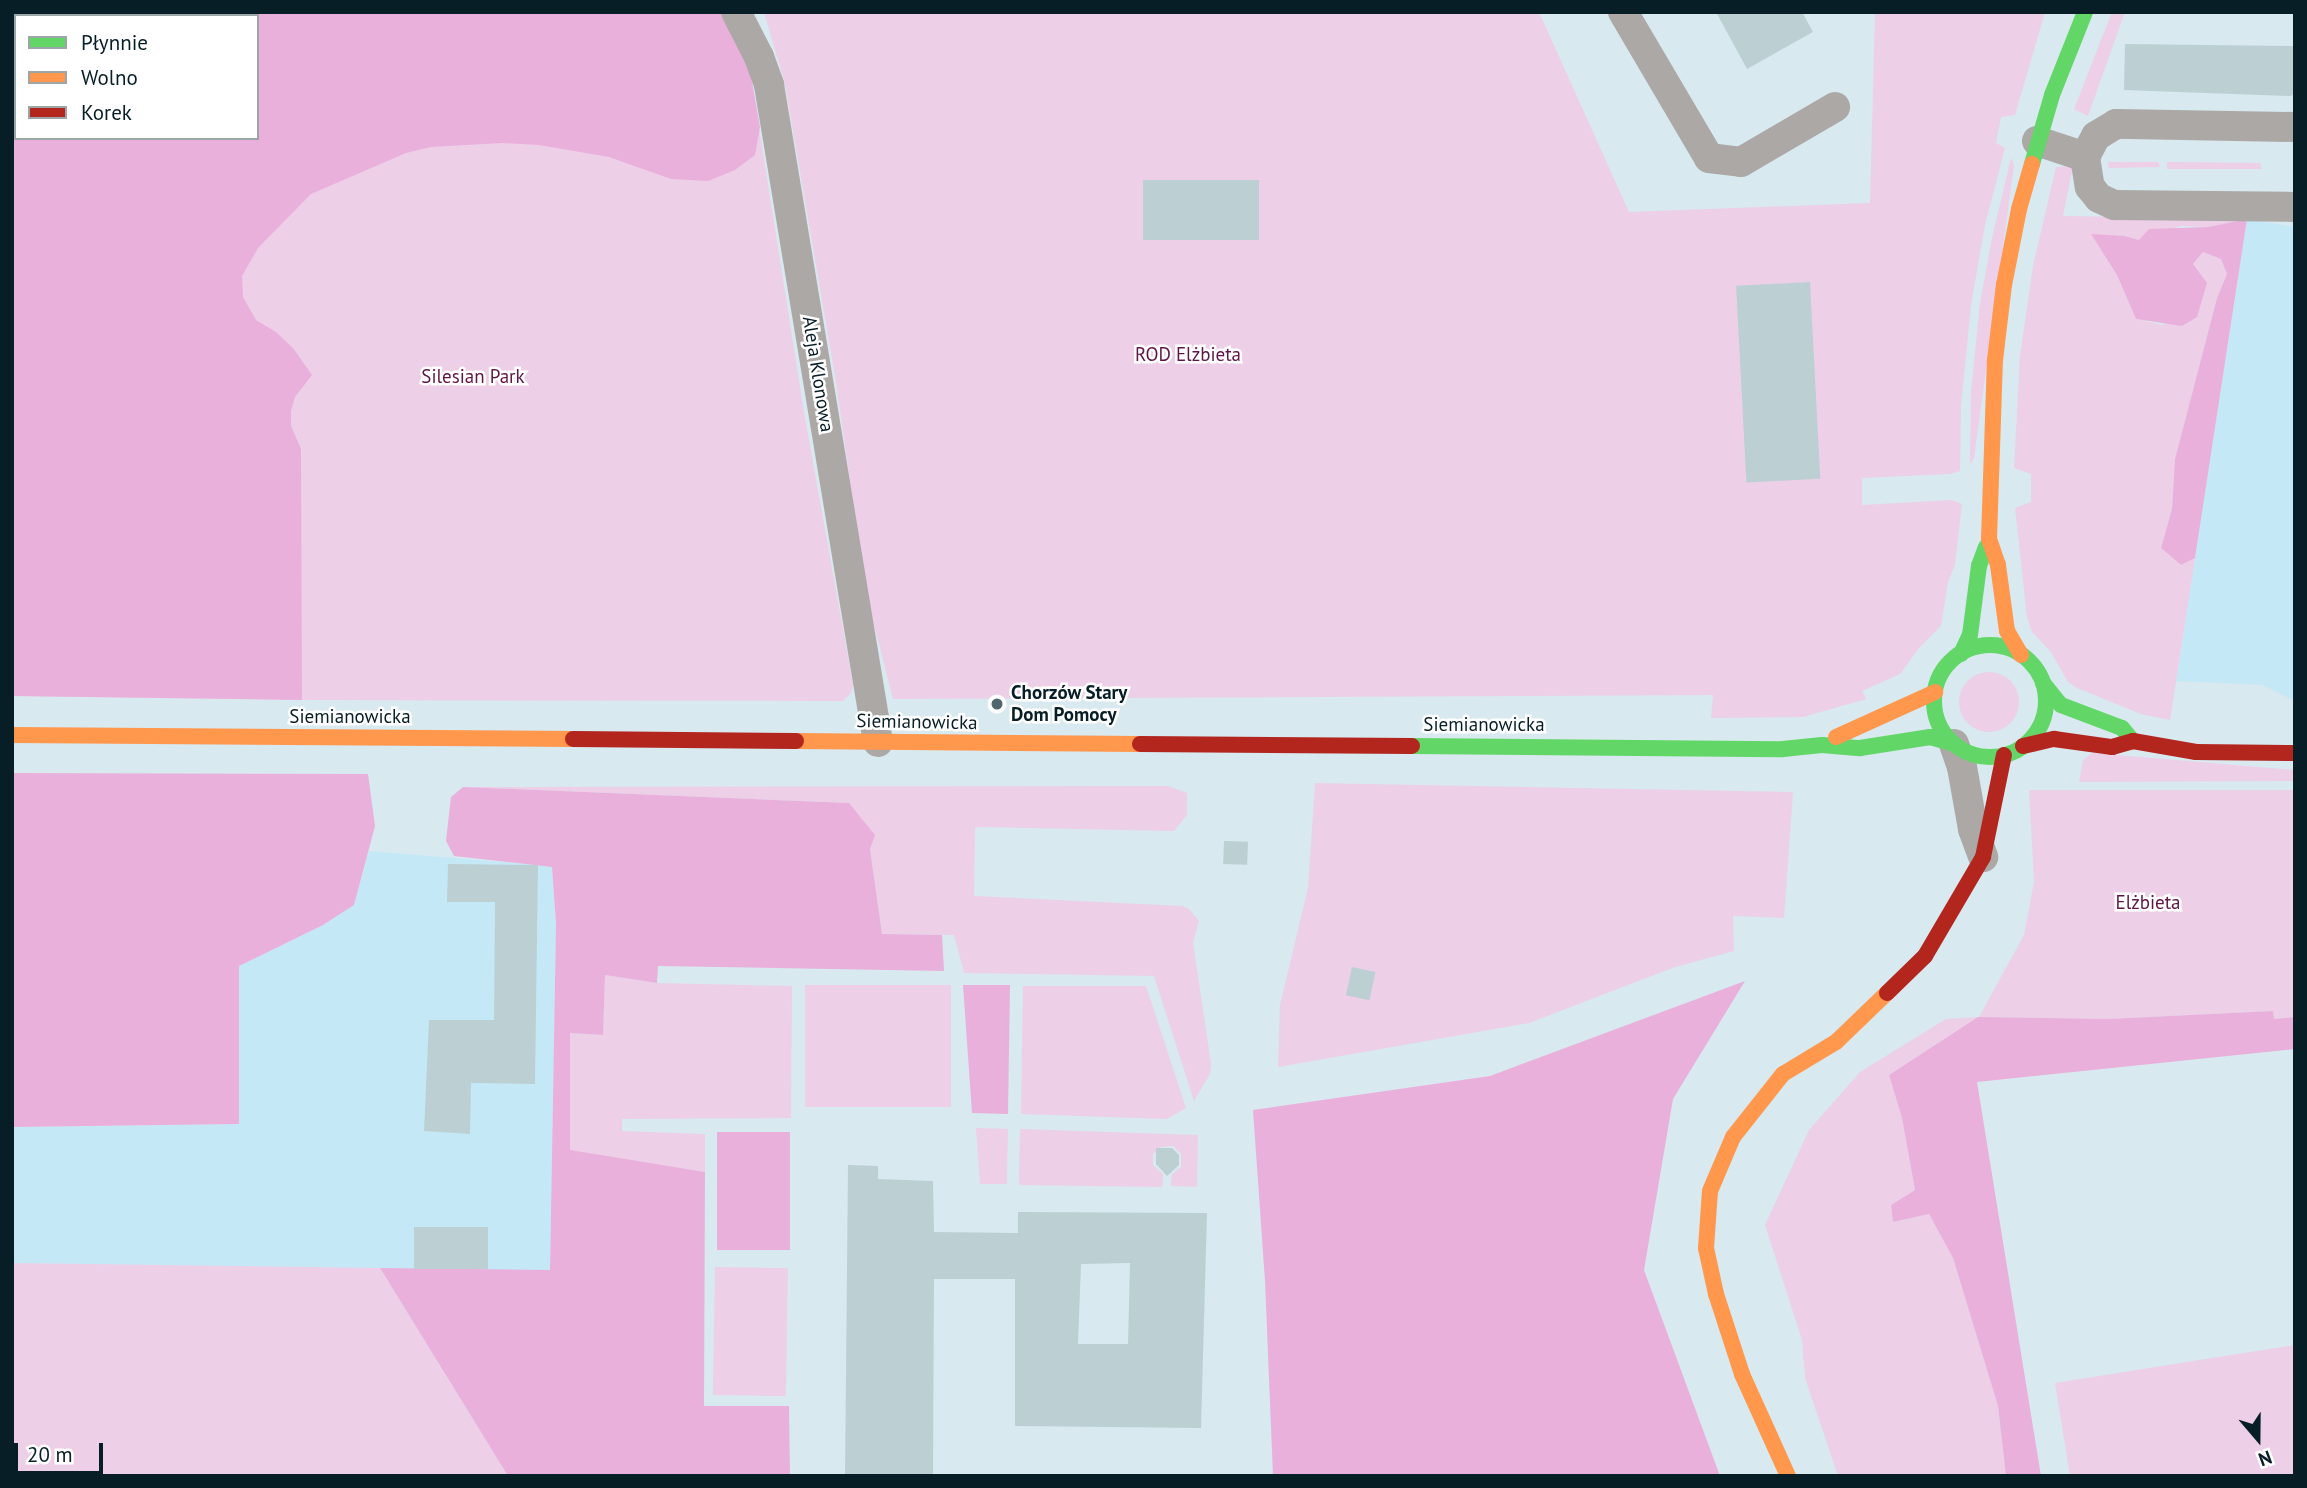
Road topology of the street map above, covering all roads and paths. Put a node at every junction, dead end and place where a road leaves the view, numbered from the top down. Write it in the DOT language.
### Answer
graph roads {
  1 [pos="736,12"];
  2 [pos="1623,12"];
  3 [pos="2085,12"];
  4 [pos="1835,107"];
  5 [pos="2295,127"];
  6 [pos="2037,141"];
  7 [pos="2085,157"];
  8 [pos="2295,207"];
  9 [pos="1989,539"];
  10 [pos="1961,654"];
  11 [pos="2021,655"];
  12 [pos="2043,682"];
  13 [pos="1935,692"];
  14 [pos="12,735"];
  15 [pos="2133,741"];
  16 [pos="878,742"];
  17 [pos="1954,744"];
  18 [pos="1822,745"];
  19 [pos="2023,747"];
  20 [pos="2295,753"];
  21 [pos="2004,755"];
  22 [pos="1983,858"];
  23 [pos="1788,1476"];
  1 -- 16 [label="street, Aleja Klonowa"];
  2 -- 4 [label="street"];
  3 -- 6 [label="street"];
  5 -- 7 [label="street"];
  6 -- 7 [label="street"];
  6 -- 9 [label="street"];
  7 -- 8 [label="street"];
  9 -- 10 [label="street"];
  9 -- 11 [label="street"];
  10 -- 11 [label="street"];
  10 -- 13 [label="street"];
  11 -- 12 [label="street"];
  12 -- 15 [label="street"];
  12 -- 19 [label="street"];
  13 -- 17 [label="street"];
  13 -- 18 [label="street, Siemianowicka"];
  14 -- 16 [label="street, Siemianowicka"];
  15 -- 19 [label="street"];
  15 -- 20 [label="street"];
  16 -- 18 [label="street, Siemianowicka"];
  17 -- 18 [label="street, Siemianowicka"];
  17 -- 21 [label="street"];
  17 -- 22 [label="street"];
  19 -- 21 [label="street"];
  21 -- 22 [label="street"];
  22 -- 23 [label="street"];
}
